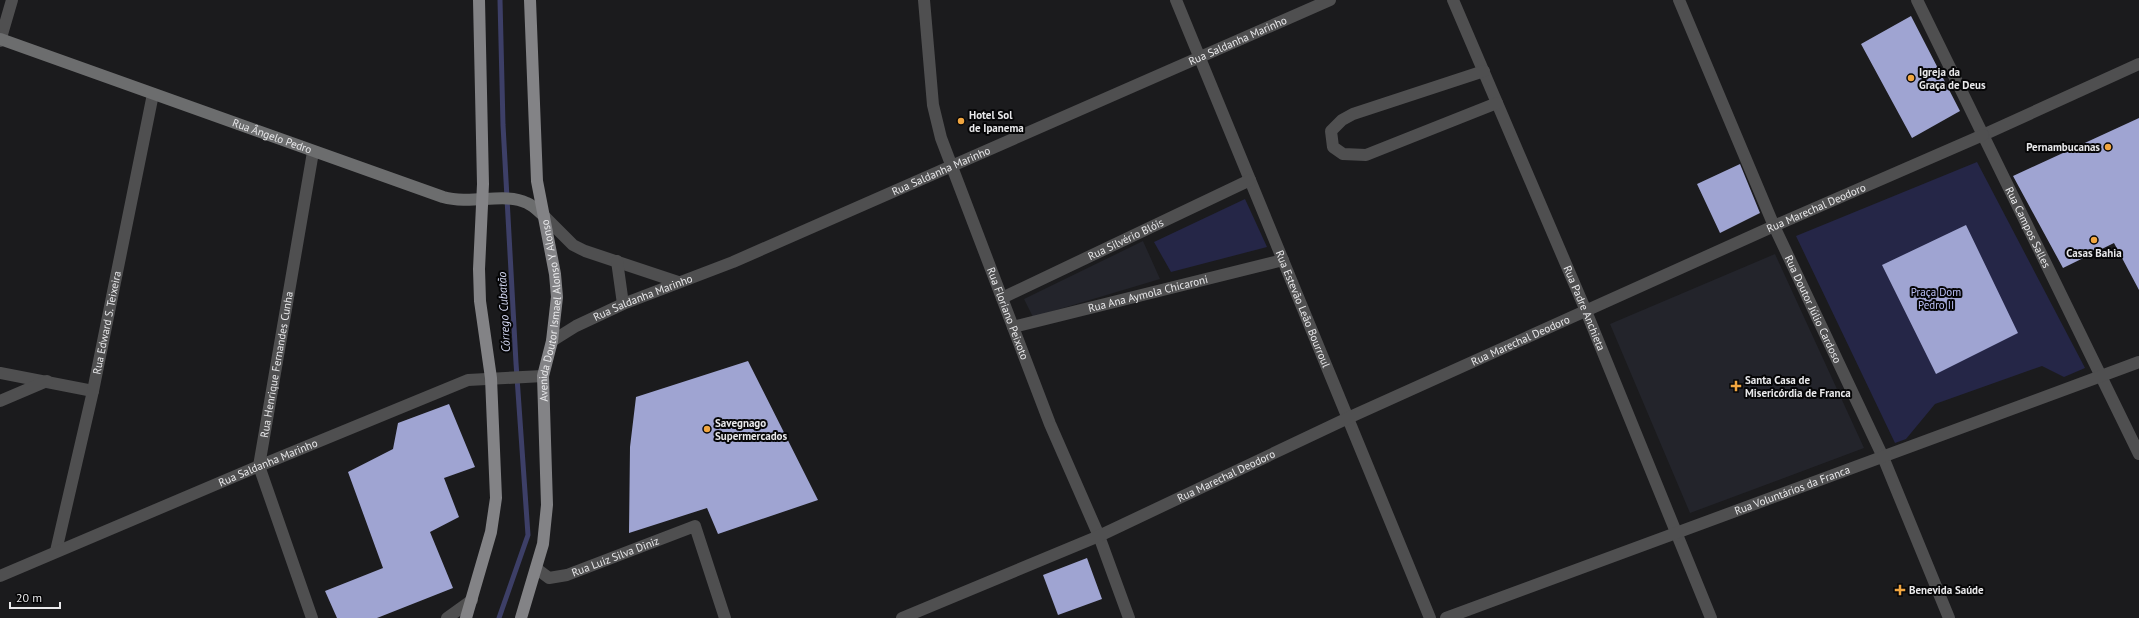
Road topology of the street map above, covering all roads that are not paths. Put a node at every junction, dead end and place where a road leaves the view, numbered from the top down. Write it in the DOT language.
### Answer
graph roads {
  1 [pos="12,0"];
  2 [pos="479,0"];
  3 [pos="530,0"];
  4 [pos="924,0"];
  5 [pos="1176,0"];
  6 [pos="1330,0"];
  7 [pos="1453,0"];
  8 [pos="1679,0"];
  9 [pos="1916,0"];
  10 [pos="0,39"];
  11 [pos="1199,57"];
  12 [pos="2139,64"];
  13 [pos="1484,72"];
  14 [pos="153,94"];
  15 [pos="1497,104"];
  16 [pos="1983,135"];
  17 [pos="313,152"];
  18 [pos="952,166"];
  19 [pos="1250,180"];
  20 [pos="483,201"];
  21 [pos="544,216"];
  22 [pos="1774,226"];
  23 [pos="1283,260"];
  24 [pos="617,261"];
  25 [pos="678,282"];
  26 [pos="1002,298"];
  27 [pos="622,304"];
  28 [pos="1586,311"];
  29 [pos="1013,327"];
  30 [pos="552,341"];
  31 [pos="2139,362"];
  32 [pos="0,373"];
  33 [pos="537,377"];
  34 [pos="2100,377"];
  35 [pos="491,378"];
  36 [pos="47,381"];
  37 [pos="93,391"];
  38 [pos="0,401"];
  39 [pos="1348,418"];
  40 [pos="2139,454"];
  41 [pos="1883,457"];
  42 [pos="259,466"];
  43 [pos="1676,533"];
  44 [pos="1099,536"];
  45 [pos="56,552"];
  46 [pos="537,569"];
  47 [pos="0,576"];
  48 [pos="472,600"];
  49 [pos="312,618"];
  50 [pos="447,618"];
  51 [pos="466,618"];
  52 [pos="521,618"];
  53 [pos="725,618"];
  54 [pos="902,618"];
  55 [pos="1129,618"];
  56 [pos="1430,618"];
  57 [pos="1446,618"];
  58 [pos="1711,618"];
  59 [pos="1949,618"];
  1 -- 10 [label="street"];
  2 -- 20 [label="main road"];
  3 -- 21 [label="main road, Avenida Doutor Ismael Alonso Y Alonso"];
  4 -- 18 [label="street, Rua Floriano Peixoto"];
  5 -- 11 [label="street, Rua Estevão Leão Bourroul"];
  6 -- 11 [label="street, Rua Saldanha Marinho"];
  7 -- 13 [label="street, Rua Padre Anchieta"];
  8 -- 22 [label="street, Rua Doutor Júlio Cardoso"];
  9 -- 16 [label="street, Rua Campos Salles"];
  10 -- 14 [label="main road, Rua Ângelo Pedro"];
  11 -- 18 [label="street, Rua Saldanha Marinho"];
  11 -- 19 [label="street, Rua Estevão Leão Bourroul"];
  12 -- 16 [label="street, Rua Marechal Deodoro"];
  13 -- 15 [label="street, Rua Padre Anchieta"];
  13 -- 15 [label="street"];
  14 -- 17 [label="main road, Rua Ângelo Pedro"];
  14 -- 37 [label="street, Rua Edward S. Teixeira"];
  15 -- 28 [label="street, Rua Padre Anchieta"];
  16 -- 22 [label="street, Rua Marechal Deodoro"];
  16 -- 34 [label="street, Rua Campos Salles"];
  17 -- 20 [label="main road, Rua Ângelo Pedro"];
  17 -- 42 [label="street, Rua Henrique Fernandes Cunha"];
  18 -- 25 [label="street, Rua Saldanha Marinho"];
  18 -- 26 [label="street, Rua Floriano Peixoto"];
  19 -- 23 [label="street, Rua Estevão Leão Bourroul"];
  19 -- 26 [label="street, Rua Silvério Blóis"];
  20 -- 21 [label="main road, Rua Ângelo Pedro"];
  20 -- 35 [label="main road"];
  21 -- 24 [label="street"];
  21 -- 30 [label="main road, Avenida Doutor Ismael Alonso Y Alonso"];
  22 -- 28 [label="street, Rua Marechal Deodoro"];
  22 -- 41 [label="street, Rua Doutor Júlio Cardoso"];
  23 -- 29 [label="street, Rua Ana Aymola Chicaroni"];
  23 -- 39 [label="street, Rua Estevão Leão Bourroul"];
  24 -- 25 [label="street"];
  24 -- 27 [label="street"];
  25 -- 27 [label="street, Rua Saldanha Marinho"];
  26 -- 29 [label="street, Rua Floriano Peixoto"];
  27 -- 30 [label="street, Rua Saldanha Marinho"];
  28 -- 39 [label="street, Rua Marechal Deodoro"];
  28 -- 43 [label="street, Rua Padre Anchieta"];
  29 -- 44 [label="street, Rua Floriano Peixoto"];
  30 -- 33 [label="main road, Avenida Doutor Ismael Alonso Y Alonso"];
  31 -- 34 [label="street, Rua Voluntários da Franca"];
  32 -- 36 [label="street"];
  33 -- 35 [label="street, Rua Saldanha Marinho"];
  33 -- 46 [label="main road, Avenida Doutor Ismael Alonso Y Alonso"];
  34 -- 40 [label="street, Rua Campos Salles"];
  34 -- 41 [label="street, Rua Voluntários da Franca"];
  35 -- 42 [label="street, Rua Saldanha Marinho"];
  35 -- 48 [label="main road"];
  36 -- 37 [label="street"];
  36 -- 38 [label="street"];
  37 -- 45 [label="street, Rua Edward S. Teixeira"];
  39 -- 44 [label="street, Rua Marechal Deodoro"];
  39 -- 56 [label="street, Rua Estevão Leão Bourroul"];
  41 -- 43 [label="street, Rua Voluntários da Franca"];
  41 -- 59 [label="street, Rua Doutor Júlio Cardoso"];
  42 -- 45 [label="street, Rua Saldanha Marinho"];
  42 -- 49 [label="street, Rua Henrique Fernandes Cunha"];
  43 -- 57 [label="street, Rua Voluntários da Franca"];
  43 -- 58 [label="street, Rua Padre Anchieta"];
  44 -- 54 [label="street, Rua Marechal Deodoro"];
  44 -- 55 [label="street, Rua Floriano Peixoto"];
  45 -- 47 [label="street, Rua Saldanha Marinho"];
  46 -- 52 [label="main road, Avenida Doutor Ismael Alonso Y Alonso"];
  46 -- 53 [label="street, Rua Luiz Silva Diniz"];
  48 -- 50 [label="street"];
  48 -- 51 [label="main road"];
}
